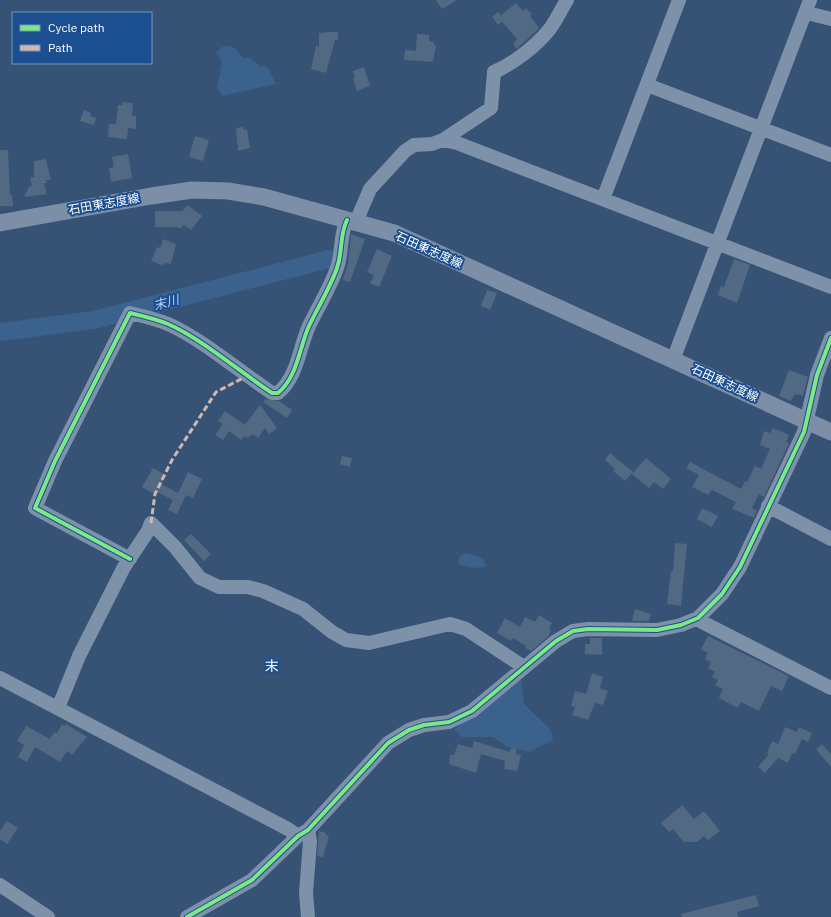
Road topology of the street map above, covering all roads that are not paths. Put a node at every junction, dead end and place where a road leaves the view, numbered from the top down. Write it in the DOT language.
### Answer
graph roads {
  1 [pos="567,0"];
  2 [pos="679,0"];
  3 [pos="809,7"];
  4 [pos="831,19"];
  5 [pos="647,85"];
  6 [pos="762,129"];
  7 [pos="443,140"];
  8 [pos="831,155"];
  9 [pos="603,199"];
  10 [pos="352,221"];
  11 [pos="0,223"];
  12 [pos="718,244"];
  13 [pos="831,287"];
  14 [pos="831,338"];
  15 [pos="674,360"];
  16 [pos="807,421"];
  17 [pos="831,432"];
  18 [pos="768,506"];
  19 [pos="831,539"];
  20 [pos="130,558"];
  21 [pos="698,618"];
  22 [pos="524,668"];
  23 [pos="0,678"];
  24 [pos="831,688"];
  25 [pos="58,708"];
  26 [pos="303,833"];
  27 [pos="0,885"];
  28 [pos="48,917"];
  29 [pos="187,917"];
  30 [pos="308,917"];
  1 -- 7 [label="street"];
  2 -- 5 [label="street"];
  3 -- 4 [label="street"];
  3 -- 6 [label="street"];
  5 -- 6 [label="street"];
  5 -- 9 [label="street"];
  6 -- 8 [label="street"];
  6 -- 12 [label="street"];
  7 -- 9 [label="street"];
  7 -- 10 [label="street"];
  9 -- 12 [label="street"];
  10 -- 11 [label="main road, 石田東志度線"];
  10 -- 15 [label="main road, 石田東志度線"];
  10 -- 20 [label="street"];
  12 -- 13 [label="street"];
  12 -- 15 [label="street"];
  14 -- 16 [label="street"];
  15 -- 16 [label="main road, 石田東志度線"];
  16 -- 17 [label="main road, 石田東志度線"];
  16 -- 18 [label="street"];
  18 -- 19 [label="street"];
  18 -- 21 [label="street"];
  20 -- 22 [label="street"];
  20 -- 25 [label="street"];
  21 -- 22 [label="street"];
  21 -- 24 [label="street"];
  22 -- 26 [label="street"];
  23 -- 25 [label="street"];
  25 -- 26 [label="street"];
  26 -- 29 [label="street"];
  26 -- 30 [label="street"];
  27 -- 28 [label="street"];
}
